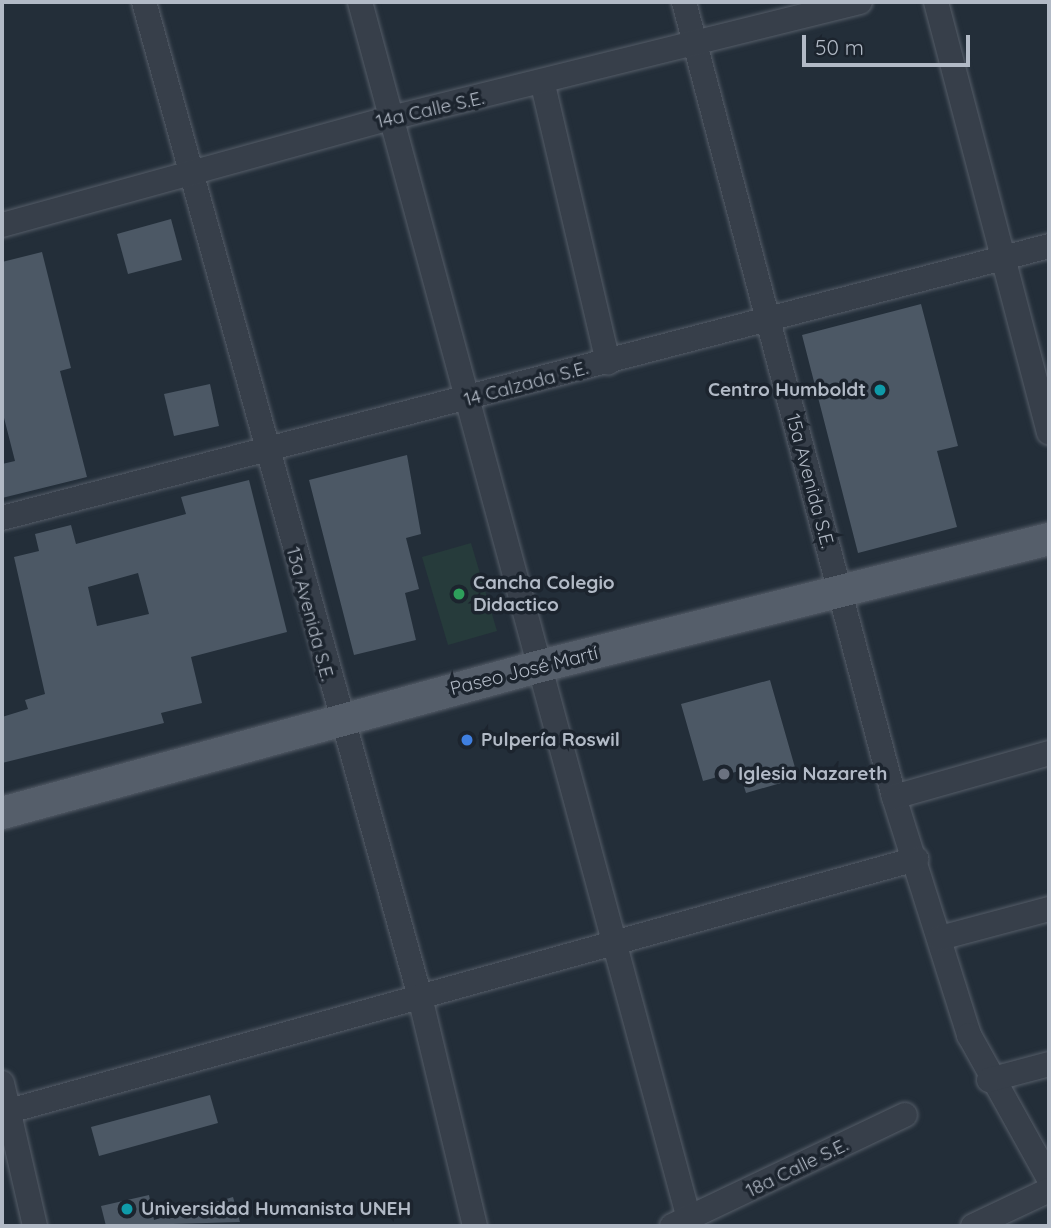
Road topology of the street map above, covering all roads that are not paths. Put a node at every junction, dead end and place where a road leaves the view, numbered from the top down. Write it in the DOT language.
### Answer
graph roads {
  1 [pos="144,2"];
  2 [pos="360,2"];
  3 [pos="684,2"];
  4 [pos="860,2"];
  5 [pos="936,2"];
  6 [pos="695,46"];
  7 [pos="543,85"];
  8 [pos="391,118"];
  9 [pos="191,172"];
  10 [pos="2,225"];
  11 [pos="1049,246"];
  12 [pos="1001,259"];
  13 [pos="767,321"];
  14 [pos="608,362"];
  15 [pos="464,401"];
  16 [pos="1049,432"];
  17 [pos="265,448"];
  18 [pos="2,518"];
  19 [pos="1049,539"];
  20 [pos="839,593"];
  21 [pos="537,667"];
  22 [pos="339,720"];
  23 [pos="1049,753"];
  24 [pos="894,797"];
  25 [pos="2,813"];
  26 [pos="916,859"];
  27 [pos="1049,909"];
  28 [pos="940,938"];
  29 [pos="612,946"];
  30 [pos="420,997"];
  31 [pos="1049,1064"];
  32 [pos="989,1080"];
  33 [pos="2,1083"];
  34 [pos="5,1111"];
  35 [pos="905,1115"];
  36 [pos="1049,1179"];
  37 [pos="1049,1190"];
  38 [pos="684,1225"];
  39 [pos="35,1226"];
  40 [pos="475,1226"];
  41 [pos="973,1226"];
  1 -- 9 [label="street, 13a Avenida S.E."];
  2 -- 8 [label="street"];
  3 -- 6 [label="street, 15a Avenida S.E."];
  4 -- 6 [label="street, 14a Calle S.E."];
  5 -- 12 [label="street"];
  6 -- 7 [label="street, 14a Calle S.E."];
  6 -- 13 [label="street, 15a Avenida S.E."];
  7 -- 8 [label="street, 14a Calle S.E."];
  7 -- 14 [label="street"];
  8 -- 9 [label="street, 14a Calle S.E."];
  8 -- 15 [label="street"];
  9 -- 10 [label="street, 14a Calle S.E."];
  9 -- 17 [label="street, 13a Avenida S.E."];
  11 -- 12 [label="street, 14 Calzada S.E."];
  12 -- 13 [label="street, 14 Calzada S.E."];
  12 -- 16 [label="street"];
  13 -- 14 [label="street, 14 Calzada S.E."];
  13 -- 20 [label="street, 15a Avenida S.E."];
  14 -- 15 [label="street, 14 Calzada S.E."];
  15 -- 17 [label="street, 14 Calzada S.E."];
  15 -- 21 [label="street"];
  17 -- 18 [label="street, 14 Calzada S.E."];
  17 -- 22 [label="street, 13a Avenida S.E."];
  19 -- 20 [label="main road, Paseo José Martí"];
  20 -- 21 [label="main road, Paseo José Martí"];
  20 -- 24 [label="street, 15a Avenida S.E."];
  21 -- 22 [label="main road, Paseo José Martí"];
  21 -- 29 [label="street"];
  22 -- 25 [label="main road, Paseo José Martí"];
  22 -- 30 [label="street, 13a Avenida S.E."];
  23 -- 24 [label="street"];
  24 -- 26 [label="street, 15a Avenida S.E."];
  26 -- 28 [label="street, 15a Avenida S.E."];
  26 -- 29 [label="street"];
  27 -- 28 [label="street"];
  28 -- 32 [label="street, 15a Avenida S.E."];
  29 -- 30 [label="street"];
  29 -- 38 [label="street"];
  30 -- 34 [label="street"];
  30 -- 40 [label="street, 13a Avenida S.E."];
  31 -- 32 [label="street"];
  32 -- 36 [label="street, 15a Avenida S.E."];
  33 -- 34 [label="street"];
  34 -- 39 [label="street"];
  35 -- 38 [label="street, 18a Calle S.E."];
  37 -- 41 [label="street"];
}
